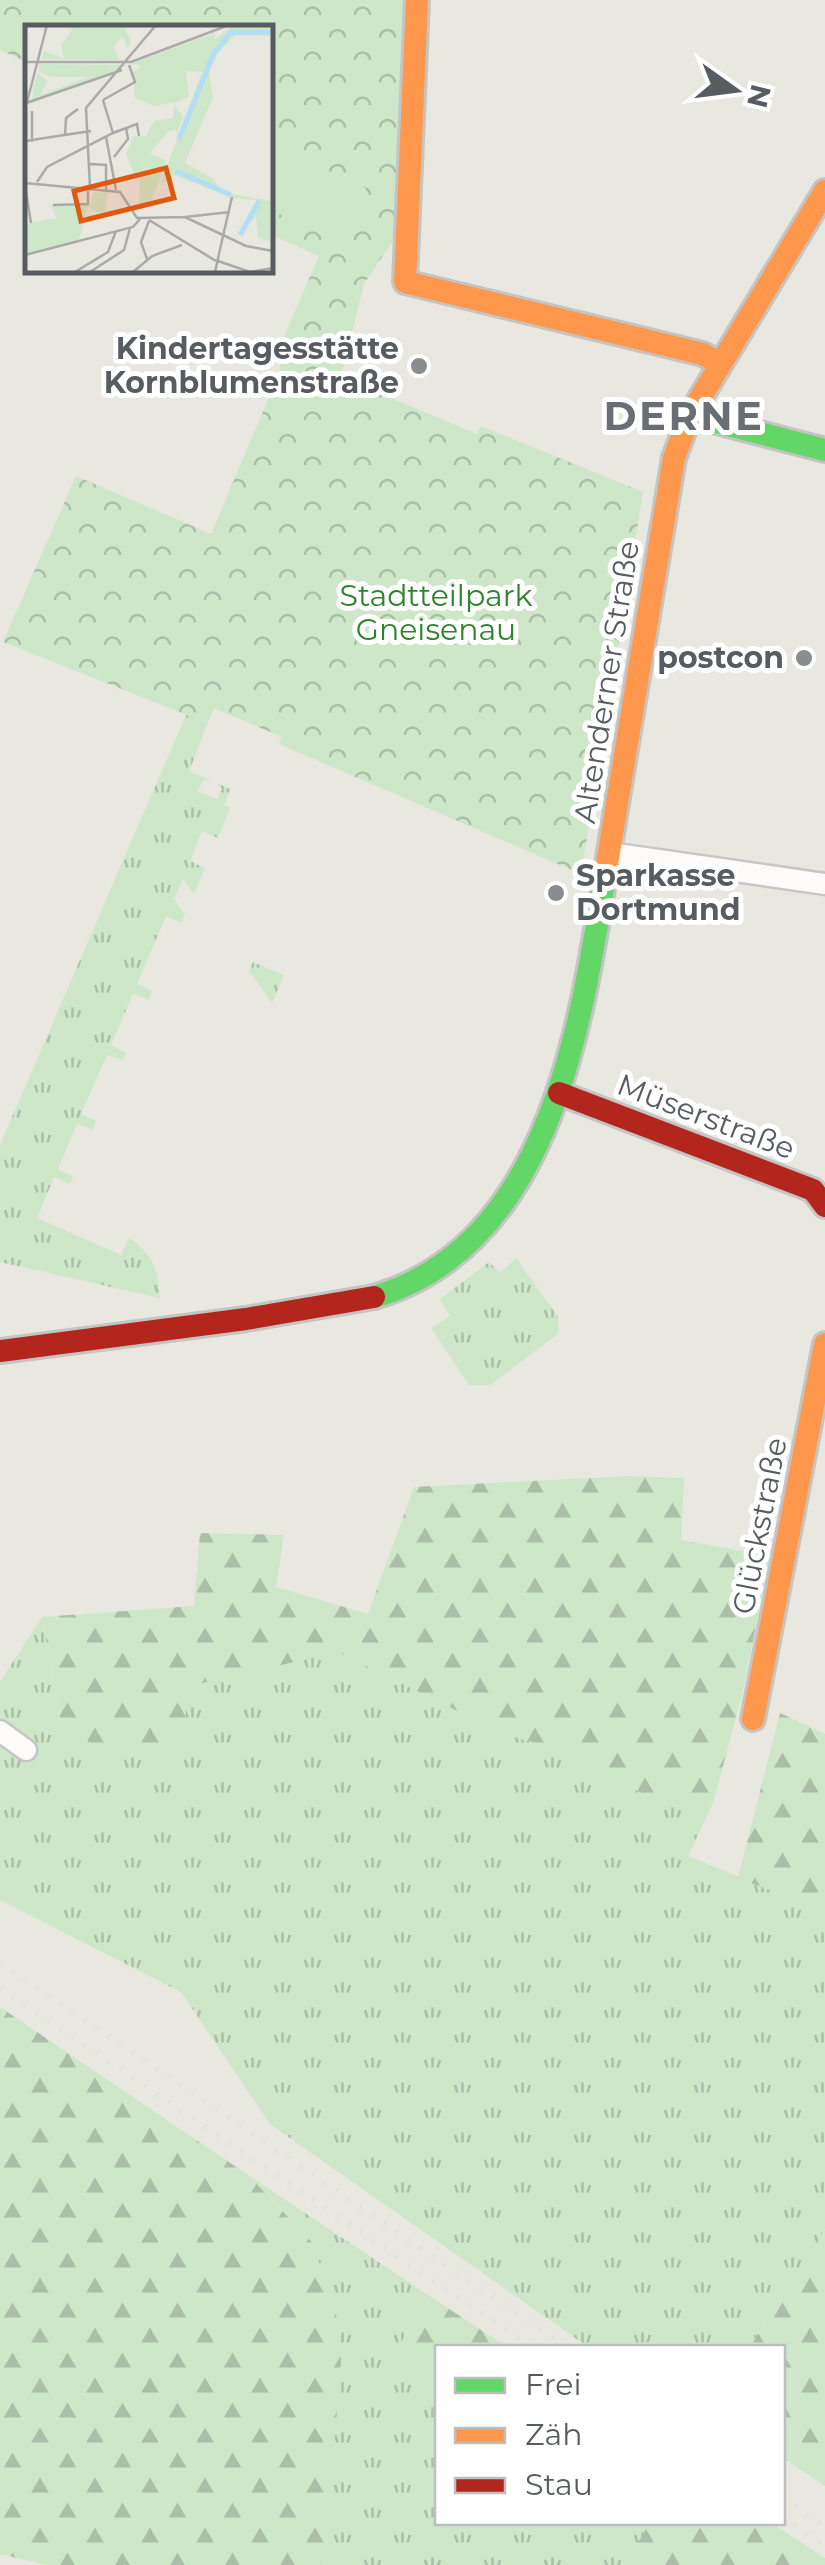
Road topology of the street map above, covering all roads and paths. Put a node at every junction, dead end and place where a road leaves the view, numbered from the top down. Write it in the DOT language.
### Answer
graph roads {
  1 [pos="417,0"];
  2 [pos="825,191"];
  3 [pos="720,364"];
  4 [pos="690,415"];
  5 [pos="825,450"];
  6 [pos="610,853"];
  7 [pos="825,884"];
  8 [pos="559,1092"];
  9 [pos="825,1206"];
  10 [pos="825,1344"];
  11 [pos="0,1351"];
  12 [pos="753,1719"];
  13 [pos="0,1730"];
  14 [pos="26,1750"];
  1 -- 3 [label="main road"];
  2 -- 3 [label="main road, Altenderner Straße"];
  3 -- 4 [label="main road, Altenderner Straße"];
  4 -- 5 [label="main road"];
  4 -- 6 [label="main road, Altenderner Straße"];
  6 -- 7 [label="street"];
  6 -- 8 [label="main road, Altenderner Straße"];
  8 -- 9 [label="main road, Müserstraße"];
  8 -- 11 [label="main road, Altenderner Straße"];
  10 -- 12 [label="main road, Glückstraße"];
  13 -- 14 [label="street"];
}
